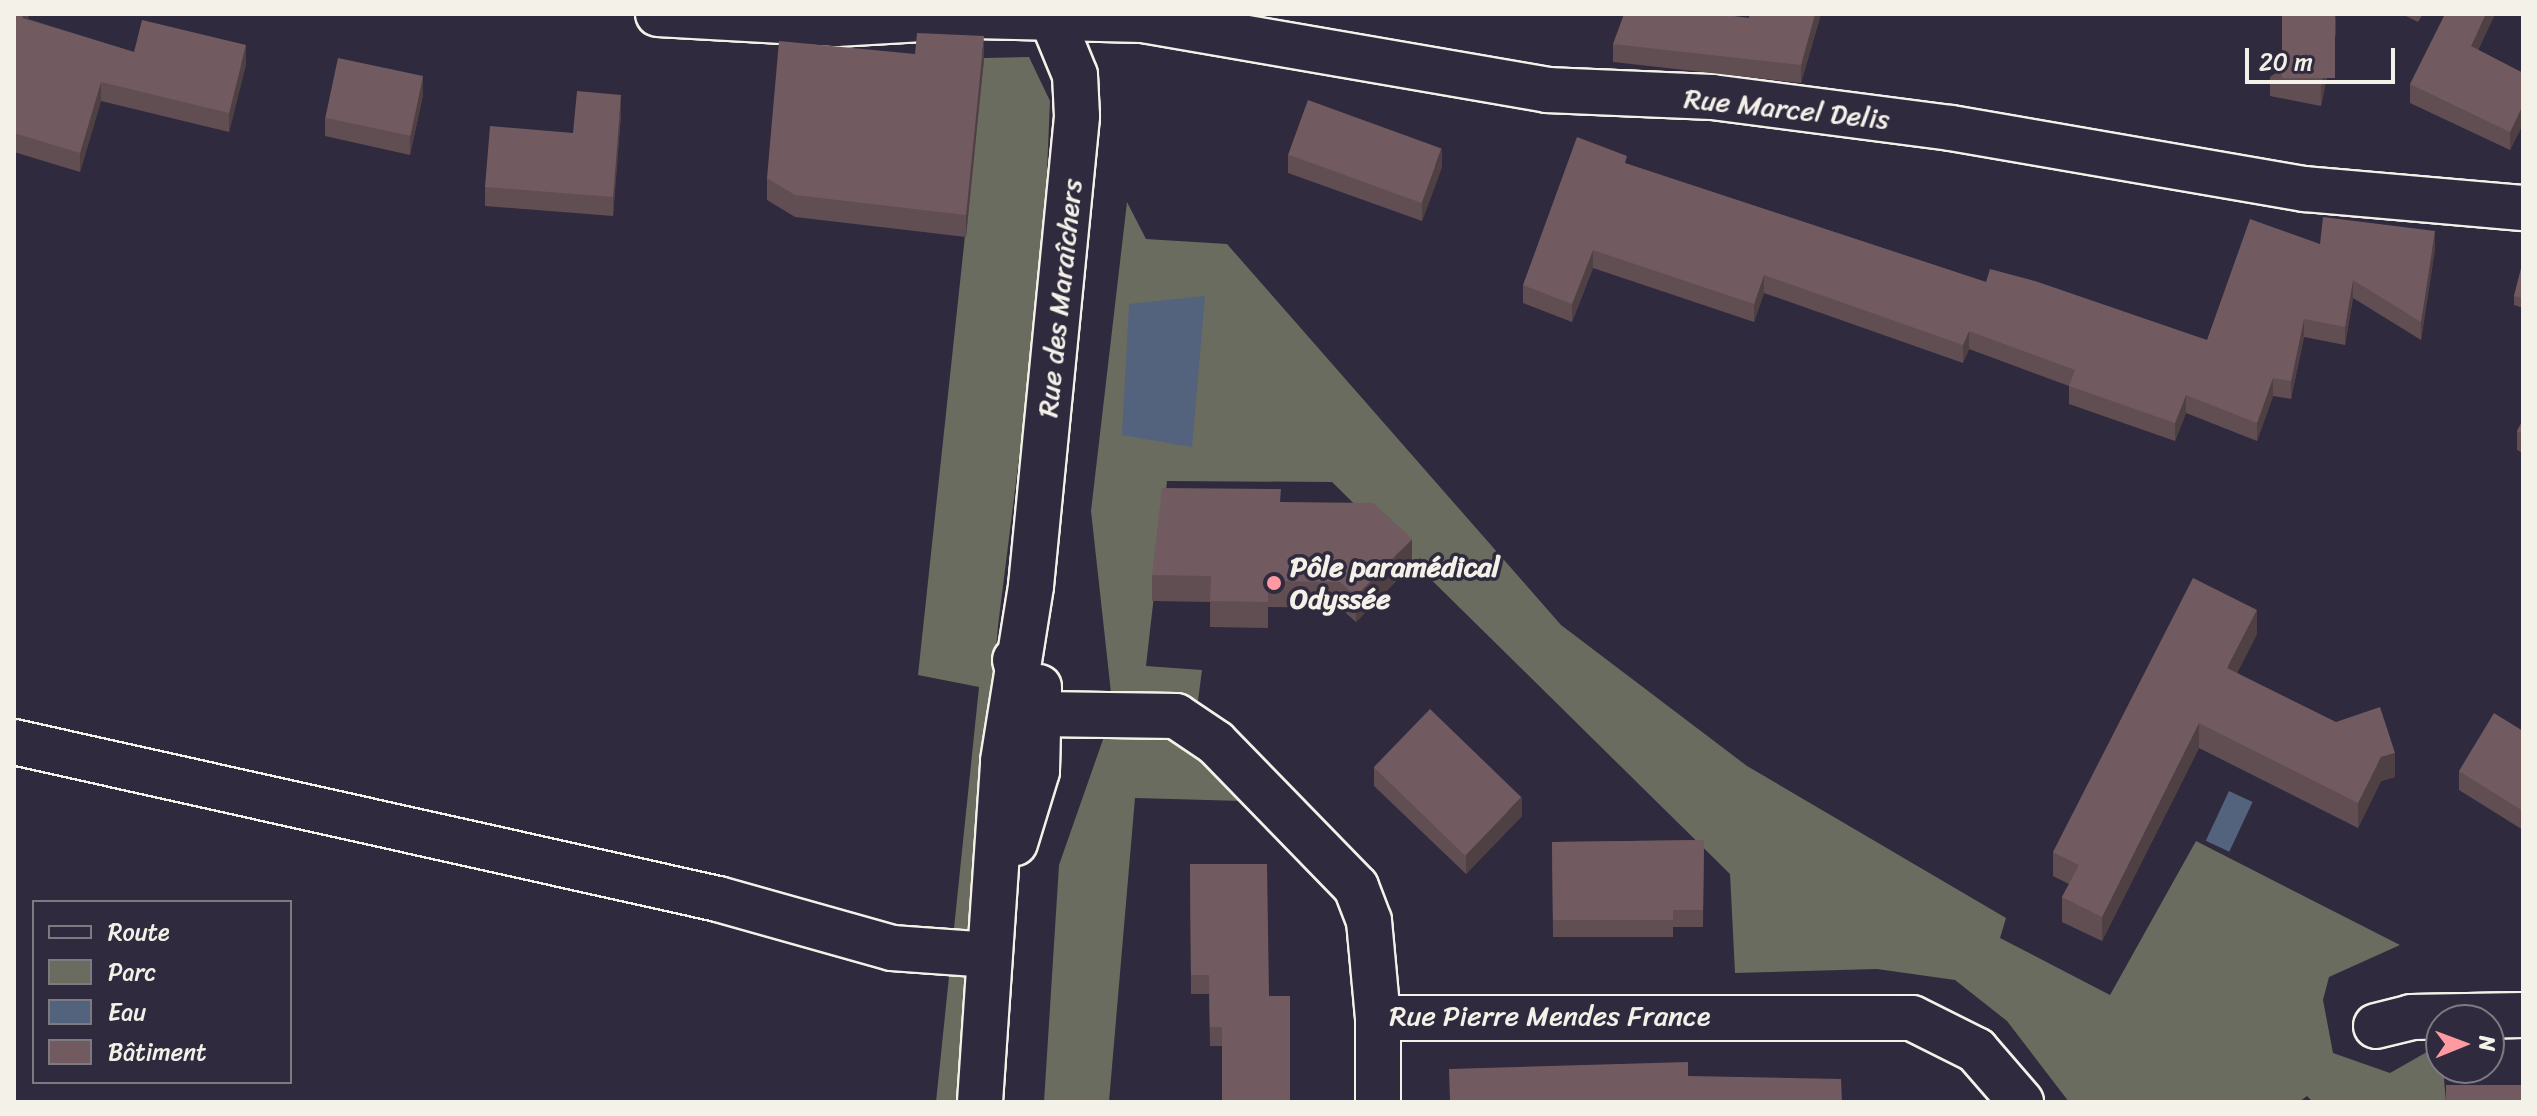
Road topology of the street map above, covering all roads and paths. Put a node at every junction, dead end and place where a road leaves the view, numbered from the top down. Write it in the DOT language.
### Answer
graph roads {
  1 [pos="658,14"];
  2 [pos="1050,15"];
  3 [pos="2523,208"];
  4 [pos="1031,586"];
  5 [pos="1015,660"];
  6 [pos="1040,714"];
  7 [pos="14,742"];
  8 [pos="996,906"];
  9 [pos="990,955"];
  10 [pos="2523,1015"];
  11 [pos="1378,1018"];
  12 [pos="2376,1026"];
  13 [pos="980,1102"];
  14 [pos="1378,1102"];
  15 [pos="2021,1102"];
  1 -- 2 [label="street, Rue Marcel Delis"];
  2 -- 3 [label="street, Rue Marcel Delis"];
  2 -- 4 [label="street, Rue des Maraîchers"];
  4 -- 5 [label="street, Rue des Maraîchers"];
  4 -- 6 [label="street, Rue des Maraîchers"];
  5 -- 6 [label="street"];
  5 -- 8 [label="street, Rue des Maraîchers"];
  6 -- 8 [label="street, Rue des Maraîchers"];
  6 -- 11 [label="street, Rue Pierre Mendes France"];
  7 -- 9 [label="street"];
  8 -- 9 [label="street, Rue des Maraîchers"];
  9 -- 13 [label="street, Rue des Maraîchers"];
  10 -- 12 [label="street"];
  11 -- 14 [label="street"];
  11 -- 15 [label="street, Rue Pierre Mendes France"];
}
